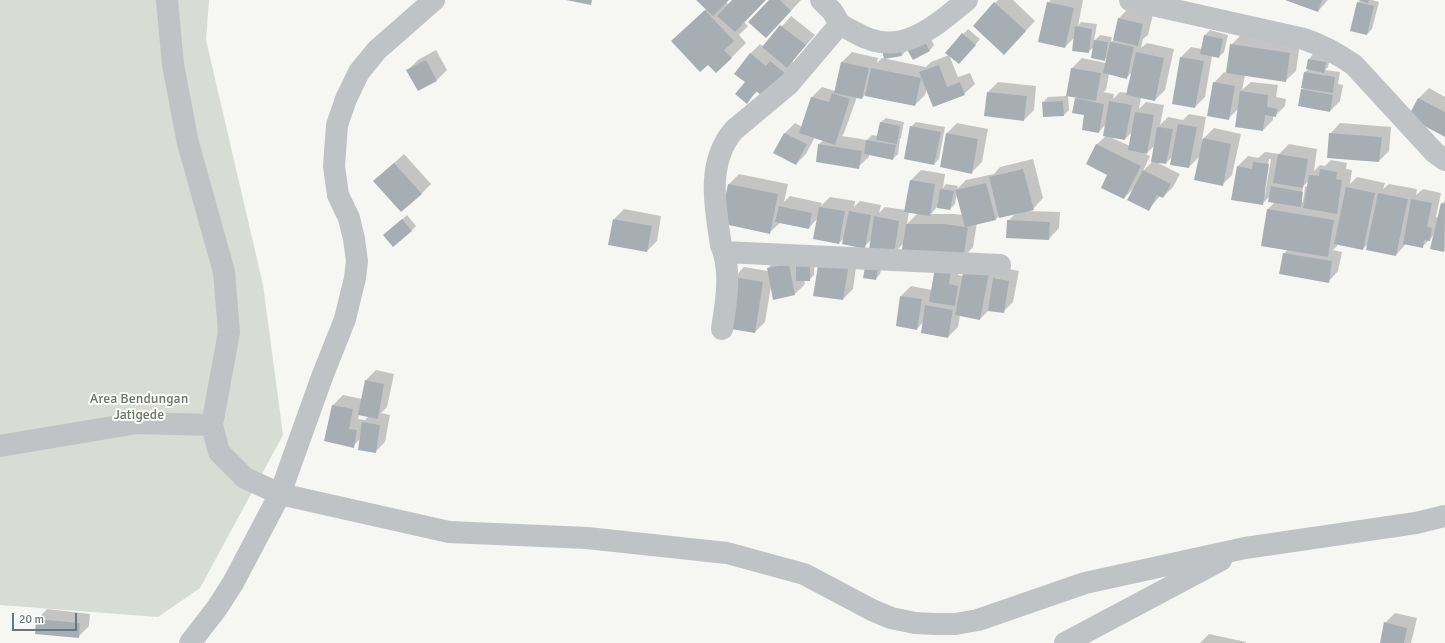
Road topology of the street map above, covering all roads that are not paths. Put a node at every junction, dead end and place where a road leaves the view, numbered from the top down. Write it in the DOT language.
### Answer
graph roads {
  1 [pos="167,0"];
  2 [pos="434,0"];
  3 [pos="821,0"];
  4 [pos="967,0"];
  5 [pos="1130,0"];
  6 [pos="840,24"];
  7 [pos="1445,160"];
  8 [pos="724,252"];
  9 [pos="1000,265"];
  10 [pos="722,329"];
  11 [pos="212,425"];
  12 [pos="0,446"];
  13 [pos="280,494"];
  14 [pos="1445,516"];
  15 [pos="1245,548"];
  16 [pos="190,643"];
  17 [pos="1065,643"];
  1 -- 11 [label="street"];
  2 -- 13 [label="street"];
  3 -- 6 [label="street"];
  4 -- 6 [label="street"];
  5 -- 7 [label="street"];
  6 -- 8 [label="street"];
  8 -- 9 [label="street"];
  8 -- 10 [label="street"];
  11 -- 12 [label="street"];
  11 -- 13 [label="street"];
  13 -- 15 [label="street"];
  13 -- 16 [label="street"];
  14 -- 15 [label="street"];
  15 -- 17 [label="street"];
}
